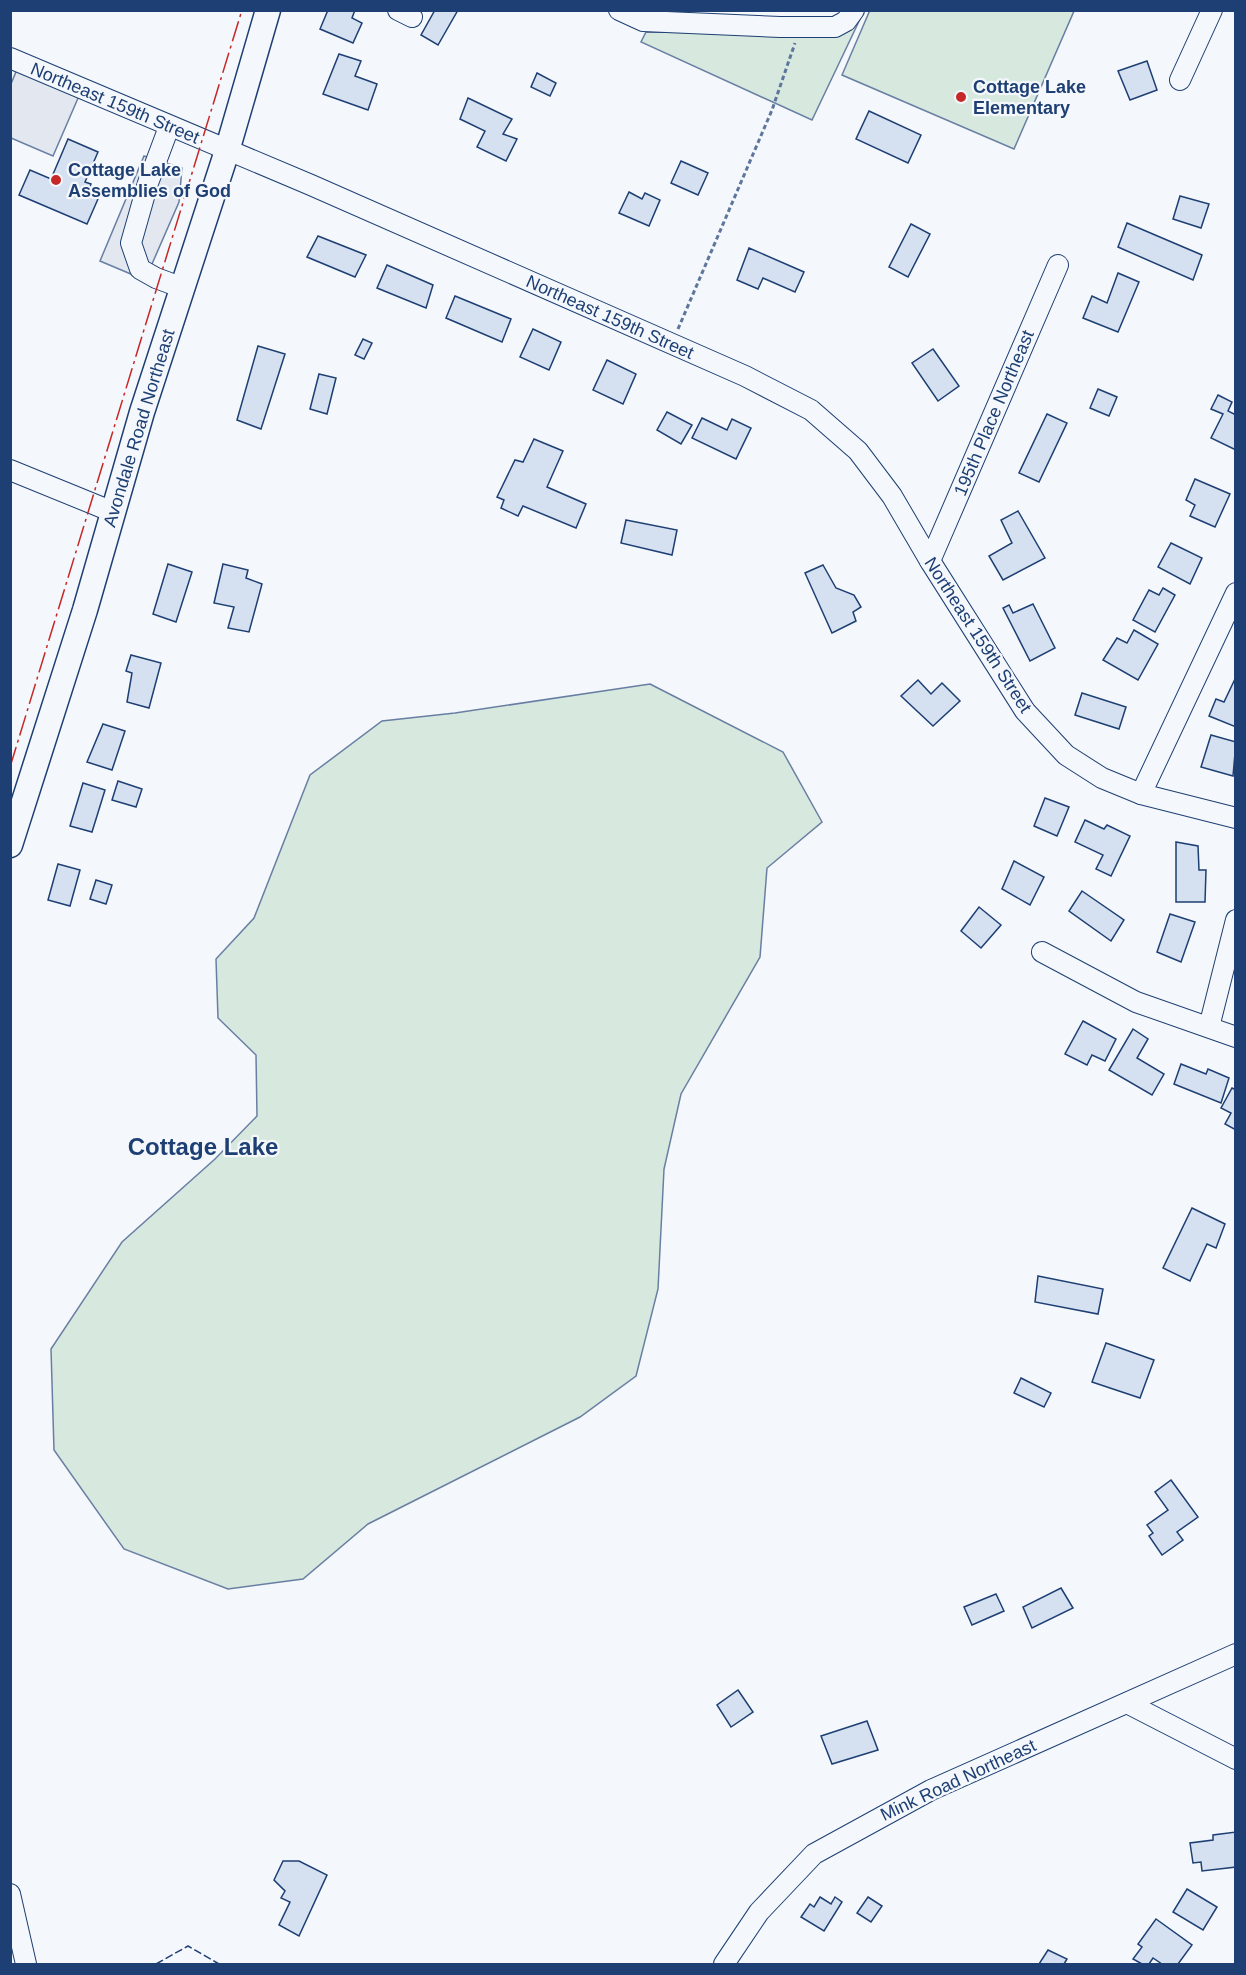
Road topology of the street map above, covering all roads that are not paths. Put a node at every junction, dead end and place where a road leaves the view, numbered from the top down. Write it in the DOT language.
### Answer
graph roads {
  1 [pos="268,10"];
  2 [pos="619,10"];
  3 [pos="854,10"];
  4 [pos="1212,10"];
  5 [pos="645,16"];
  6 [pos="695,17"];
  7 [pos="783,19"];
  8 [pos="10,58"];
  9 [pos="1180,80"];
  10 [pos="169,126"];
  11 [pos="227,151"];
  12 [pos="1058,265"];
  13 [pos="183,288"];
  14 [pos="12,474"];
  15 [pos="113,513"];
  16 [pos="930,561"];
  17 [pos="1236,593"];
  18 [pos="1141,794"];
  19 [pos="1236,818"];
  20 [pos="10,845"];
  21 [pos="1236,920"];
  22 [pos="1042,952"];
  23 [pos="1209,1027"];
  24 [pos="1236,1037"];
  25 [pos="1236,1654"];
  26 [pos="1128,1703"];
  27 [pos="1236,1759"];
  28 [pos="10,1894"];
  29 [pos="26,1965"];
  30 [pos="724,1965"];
  1 -- 11 [label="main road, Avondale Road Northeast"];
  2 -- 5 [label="street"];
  3 -- 7 [label="street"];
  4 -- 9 [label="street"];
  5 -- 6 [label="street"];
  6 -- 7 [label="street"];
  8 -- 10 [label="street, Northeast 159th Street"];
  10 -- 11 [label="street, Northeast 159th Street"];
  10 -- 13 [label="street"];
  11 -- 13 [label="main road, Avondale Road Northeast"];
  11 -- 16 [label="street, Northeast 159th Street"];
  12 -- 16 [label="street, 195th Place Northeast"];
  13 -- 15 [label="main road, Avondale Road Northeast"];
  14 -- 15 [label="street"];
  15 -- 20 [label="main road, Avondale Road Northeast"];
  16 -- 18 [label="street, Northeast 159th Street"];
  17 -- 18 [label="street"];
  18 -- 19 [label="street, Northeast 159th Street"];
  21 -- 23 [label="street"];
  22 -- 23 [label="street"];
  23 -- 24 [label="street"];
  25 -- 26 [label="street, Mink Road Northeast"];
  26 -- 27 [label="street"];
  26 -- 30 [label="street, Mink Road Northeast"];
  28 -- 29 [label="street"];
}
